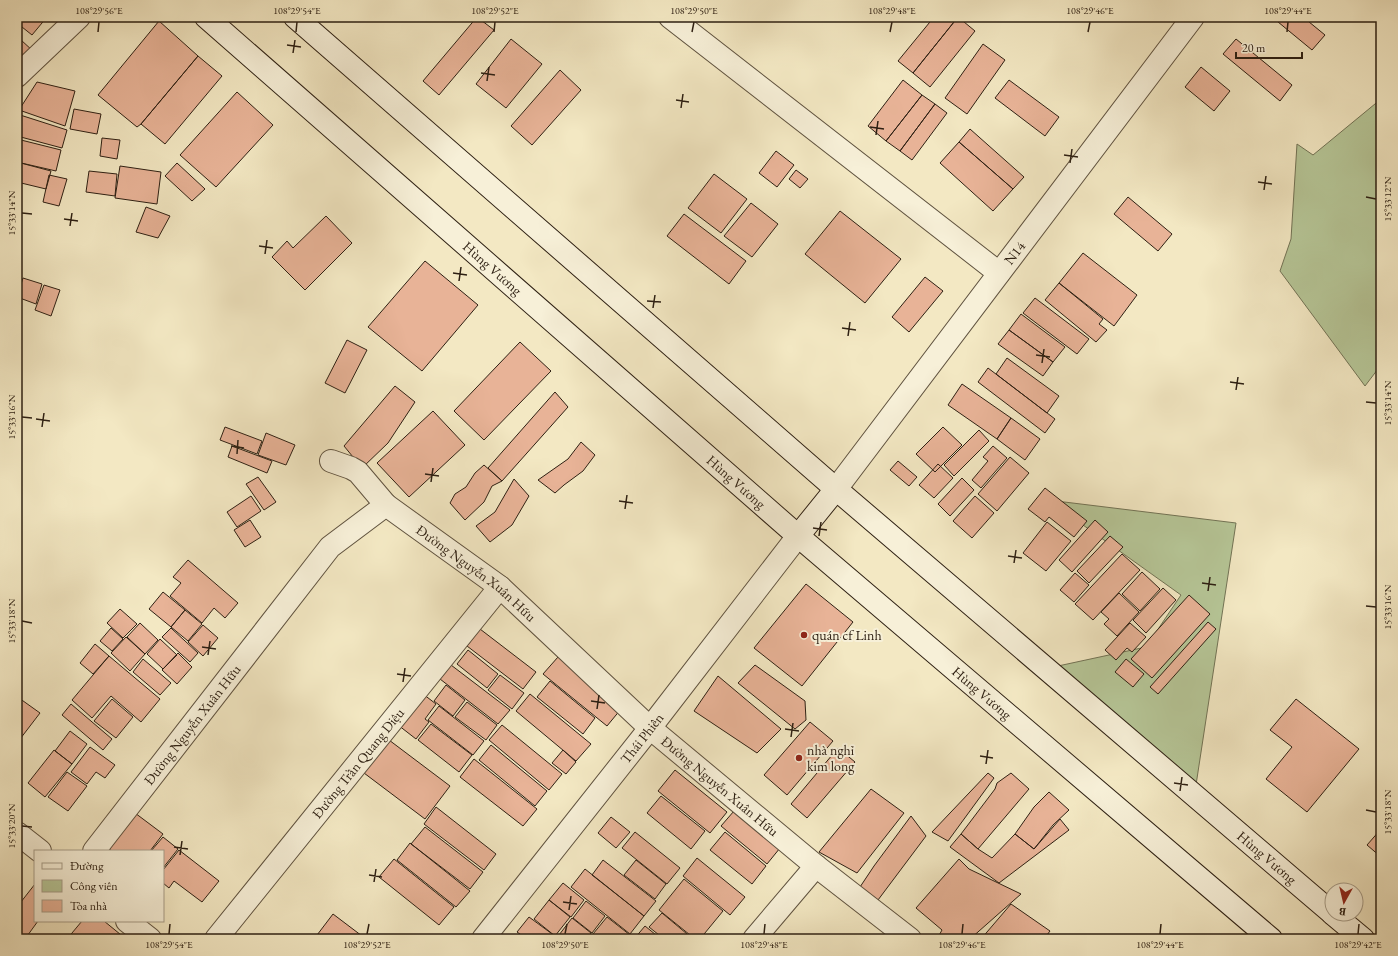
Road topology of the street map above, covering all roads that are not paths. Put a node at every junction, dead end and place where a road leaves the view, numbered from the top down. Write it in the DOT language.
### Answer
graph roads {
  1 [pos="79,17"];
  2 [pos="206,17"];
  3 [pos="294,17"];
  4 [pos="670,17"];
  5 [pos="1193,17"];
  6 [pos="17,76"];
  7 [pos="999,274"];
  8 [pos="331,461"];
  9 [pos="836,489"];
  10 [pos="386,505"];
  11 [pos="798,536"];
  12 [pos="500,587"];
  13 [pos="650,728"];
  14 [pos="17,833"];
  15 [pos="39,850"];
  16 [pos="95,850"];
  17 [pos="816,866"];
  18 [pos="1324,905"];
  19 [pos="128,922"];
  20 [pos="1343,922"];
  21 [pos="150,939"];
  22 [pos="216,939"];
  23 [pos="483,939"];
  24 [pos="754,939"];
  25 [pos="910,939"];
  26 [pos="1271,939"];
  27 [pos="1363,939"];
  1 -- 6 [label="street"];
  2 -- 11 [label="street, Hùng Vương"];
  3 -- 9 [label="street, Hùng Vương"];
  4 -- 7 [label="street"];
  5 -- 7 [label="street, N14"];
  7 -- 9 [label="street, N14"];
  8 -- 10 [label="street"];
  9 -- 11 [label="street, N14"];
  9 -- 18 [label="street, Hùng Vương"];
  10 -- 12 [label="street, Đường Nguyễn Xuân Hữu"];
  10 -- 16 [label="street, Đường Nguyễn Xuân Hữu"];
  11 -- 13 [label="street, Thái Phiên"];
  11 -- 26 [label="street, Hùng Vương"];
  12 -- 13 [label="street, Đường Nguyễn Xuân Hữu"];
  12 -- 22 [label="street, Đường Trần Quang Diệu"];
  13 -- 17 [label="street, Đường Nguyễn Xuân Hữu"];
  13 -- 23 [label="street, Thái Phiên"];
  14 -- 15 [label="street"];
  17 -- 24 [label="street"];
  17 -- 25 [label="street, Đường Nguyễn Xuân Hữu"];
  19 -- 21 [label="street"];
  20 -- 27 [label="street, Hùng Vương"];
}
